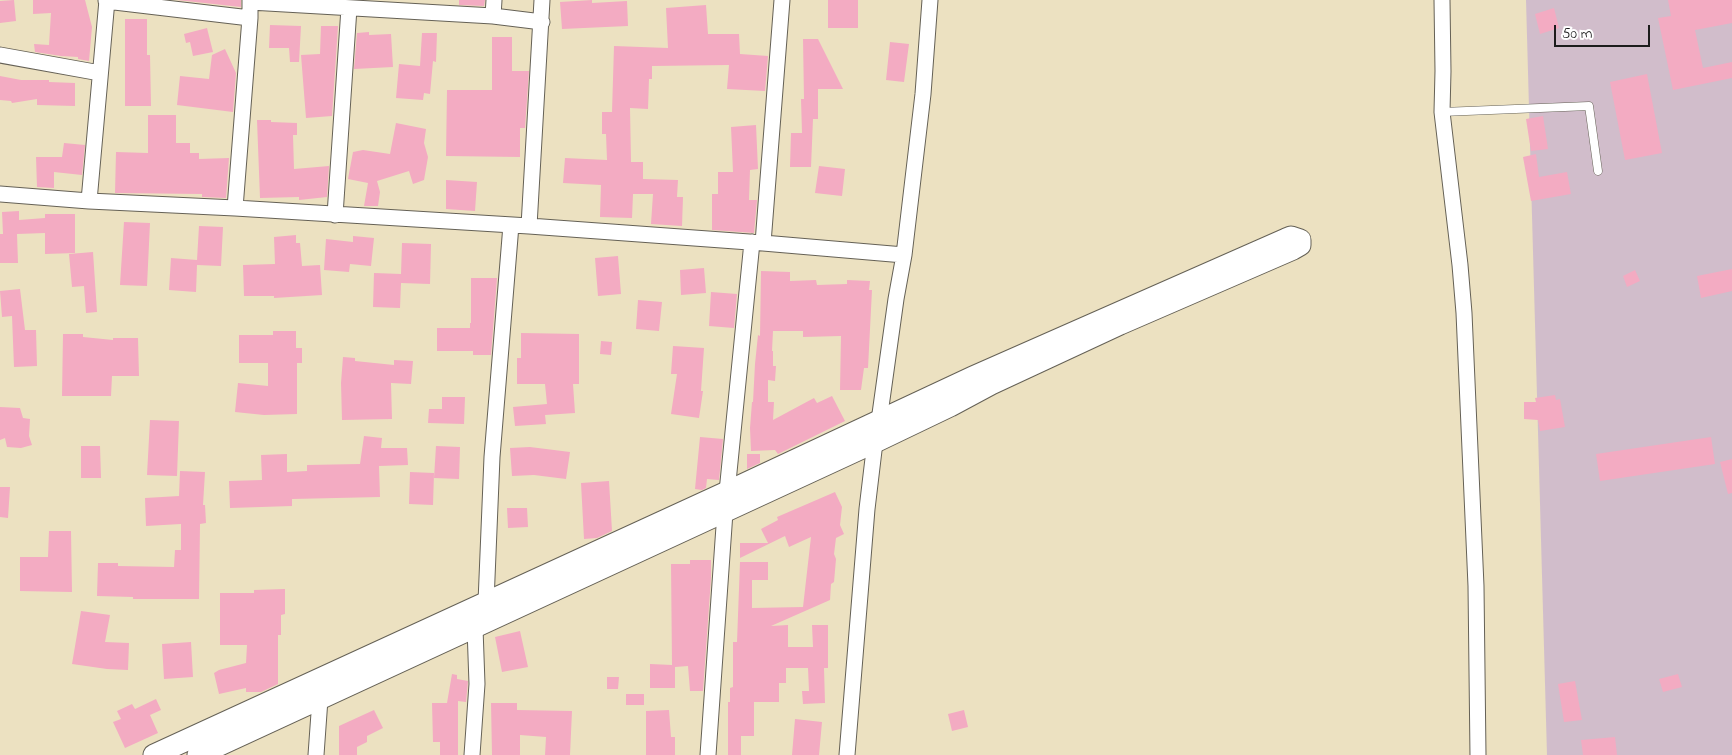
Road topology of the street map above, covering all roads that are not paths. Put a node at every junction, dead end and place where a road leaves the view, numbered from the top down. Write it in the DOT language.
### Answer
graph roads {
  1 [pos="494,0"];
  2 [pos="542,0"];
  3 [pos="782,0"];
  4 [pos="930,0"];
  5 [pos="1442,0"];
  6 [pos="107,1"];
  7 [pos="250,1"];
  8 [pos="371,4"];
  9 [pos="349,8"];
  10 [pos="493,16"];
  11 [pos="250,18"];
  12 [pos="542,22"];
  13 [pos="0,55"];
  14 [pos="100,73"];
  15 [pos="1442,112"];
  16 [pos="1598,170"];
  17 [pos="0,194"];
  18 [pos="89,201"];
  19 [pos="235,208"];
  20 [pos="335,215"];
  21 [pos="511,225"];
  22 [pos="529,226"];
  23 [pos="758,242"];
  24 [pos="904,255"];
  25 [pos="879,421"];
  26 [pos="875,442"];
  27 [pos="726,502"];
  28 [pos="486,602"];
  29 [pos="474,628"];
  30 [pos="320,699"];
  31 [pos="154,755"];
  32 [pos="198,755"];
  33 [pos="316,755"];
  34 [pos="472,755"];
  35 [pos="708,755"];
  36 [pos="847,755"];
  37 [pos="1478,755"];
  1 -- 10 [label="street"];
  2 -- 12 [label="street"];
  3 -- 23 [label="street"];
  4 -- 24 [label="street"];
  5 -- 15 [label="street"];
  6 -- 11 [label="street"];
  6 -- 14 [label="street"];
  7 -- 9 [label="street"];
  7 -- 11 [label="street"];
  8 -- 9 [label="street"];
  8 -- 10 [label="street"];
  9 -- 20 [label="street"];
  10 -- 12 [label="street"];
  11 -- 19 [label="street"];
  12 -- 22 [label="street"];
  13 -- 14 [label="street"];
  14 -- 18 [label="street"];
  15 -- 16 [label="lane"];
  15 -- 37 [label="street"];
  17 -- 18 [label="street"];
  18 -- 19 [label="street"];
  19 -- 20 [label="street"];
  20 -- 21 [label="street"];
  21 -- 22 [label="street"];
  21 -- 28 [label="street"];
  22 -- 23 [label="street"];
  23 -- 24 [label="street"];
  23 -- 27 [label="street"];
  24 -- 25 [label="street"];
  25 -- 26 [label="street"];
  25 -- 26 [label="street"];
  25 -- 27 [label="street"];
  26 -- 27 [label="street"];
  26 -- 36 [label="street"];
  27 -- 28 [label="street"];
  27 -- 29 [label="street"];
  27 -- 35 [label="street"];
  28 -- 31 [label="street"];
  29 -- 30 [label="street"];
  29 -- 34 [label="street"];
  30 -- 32 [label="street"];
  30 -- 33 [label="street"];
}
